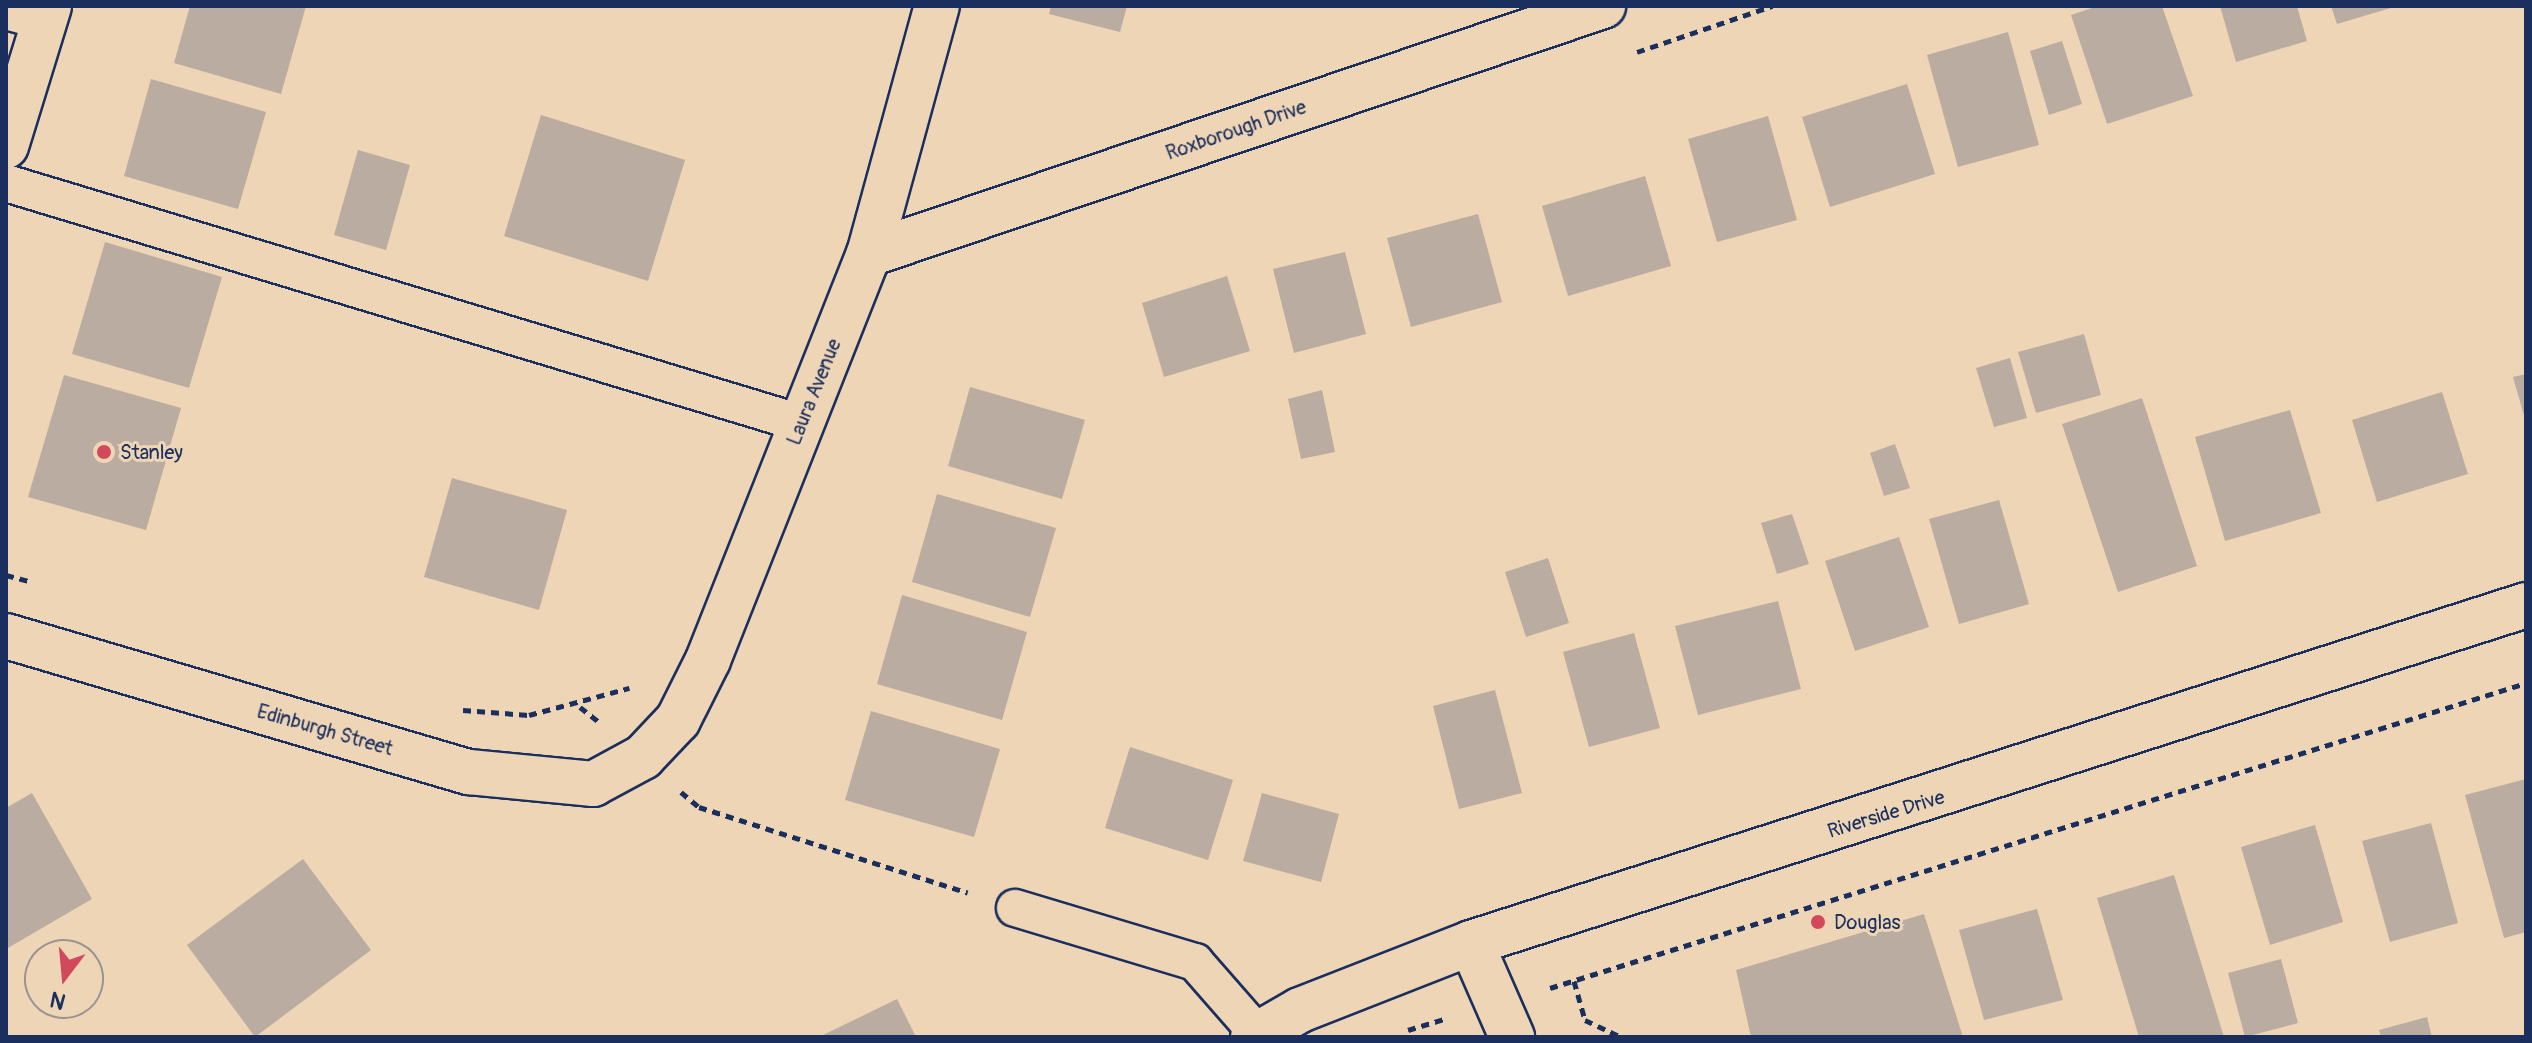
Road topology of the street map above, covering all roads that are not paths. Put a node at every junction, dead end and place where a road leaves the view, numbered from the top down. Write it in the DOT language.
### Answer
graph roads {
  1 [pos="937,6"];
  2 [pos="1603,6"];
  3 [pos="33,10"];
  4 [pos="6,146"];
  5 [pos="6,183"];
  6 [pos="869,254"];
  7 [pos="801,423"];
  8 [pos="2526,605"];
  9 [pos="6,636"];
  10 [pos="643,757"];
  11 [pos="1015,908"];
  12 [pos="1471,943"];
  13 [pos="1503,1021"];
  14 [pos="1256,1036"];
  1 -- 6 [label="street, Laura Avenue"];
  2 -- 6 [label="street, Roxborough Drive"];
  3 -- 4 [label="street"];
  5 -- 7 [label="lane"];
  6 -- 7 [label="street, Laura Avenue"];
  7 -- 10 [label="street, Laura Avenue"];
  8 -- 12 [label="street, Riverside Drive"];
  9 -- 10 [label="street, Edinburgh Street"];
  11 -- 14 [label="lane"];
  12 -- 13 [label="street"];
  12 -- 14 [label="street, Riverside Drive"];
}
